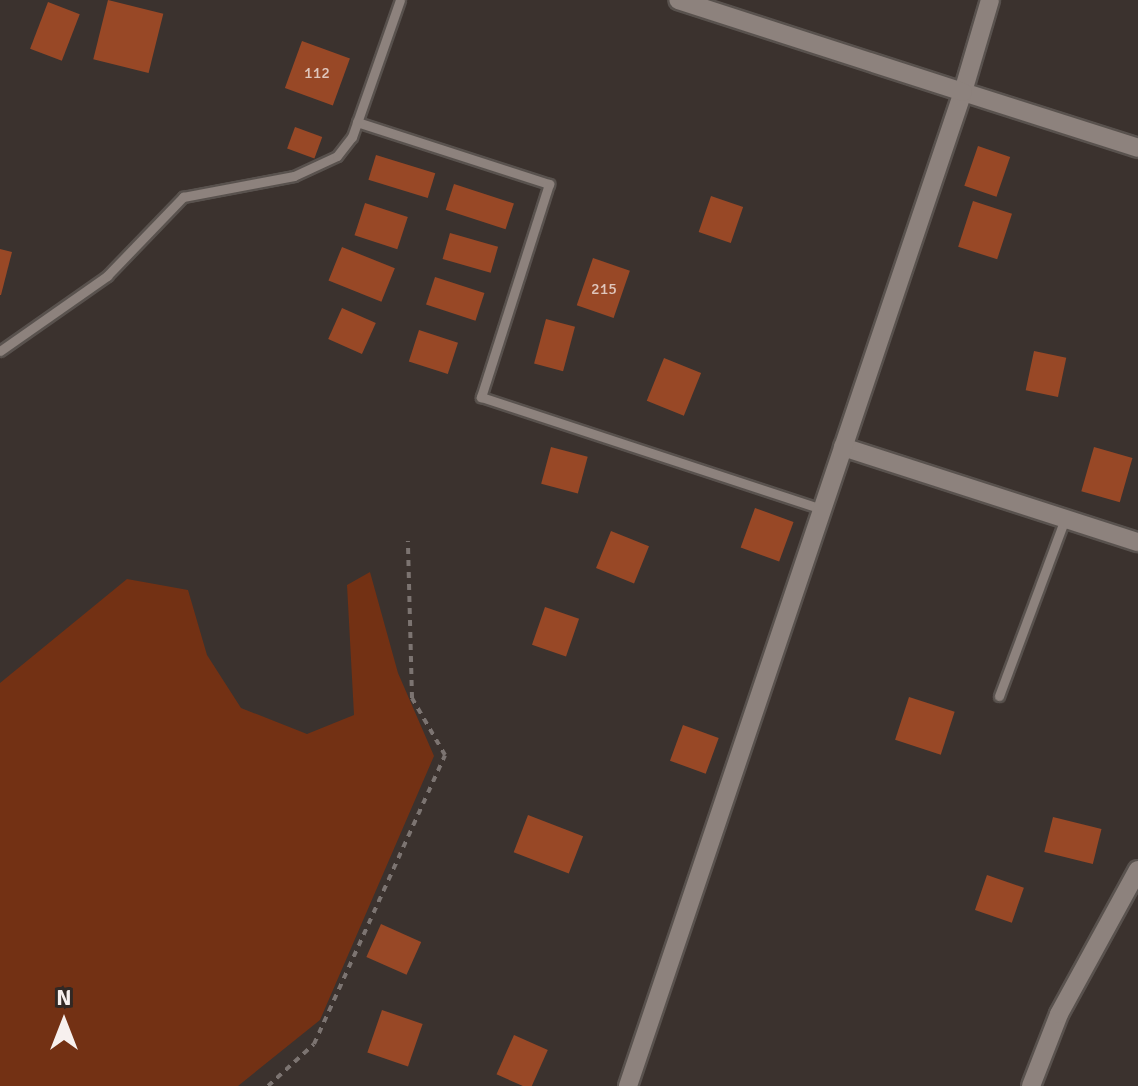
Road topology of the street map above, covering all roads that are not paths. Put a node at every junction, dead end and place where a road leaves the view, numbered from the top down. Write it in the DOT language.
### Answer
graph roads {
  1 [pos="400,0"];
  2 [pos="678,0"];
  3 [pos="990,0"];
  4 [pos="963,92"];
  5 [pos="357,122"];
  6 [pos="1138,148"];
  7 [pos="0,351"];
  8 [pos="843,447"];
  9 [pos="822,509"];
  10 [pos="1065,519"];
  11 [pos="1138,542"];
  12 [pos="999,696"];
  13 [pos="1138,870"];
  14 [pos="1134,896"];
  15 [pos="628,1086"];
  16 [pos="1031,1086"];
  1 -- 5 [label="lane"];
  2 -- 4 [label="street"];
  3 -- 4 [label="street"];
  4 -- 6 [label="street"];
  4 -- 8 [label="street"];
  5 -- 7 [label="lane"];
  5 -- 9 [label="lane"];
  8 -- 9 [label="street"];
  8 -- 10 [label="street"];
  9 -- 15 [label="street"];
  10 -- 11 [label="street"];
  10 -- 12 [label="lane"];
  13 -- 14 [label="street"];
  14 -- 16 [label="street"];
}
